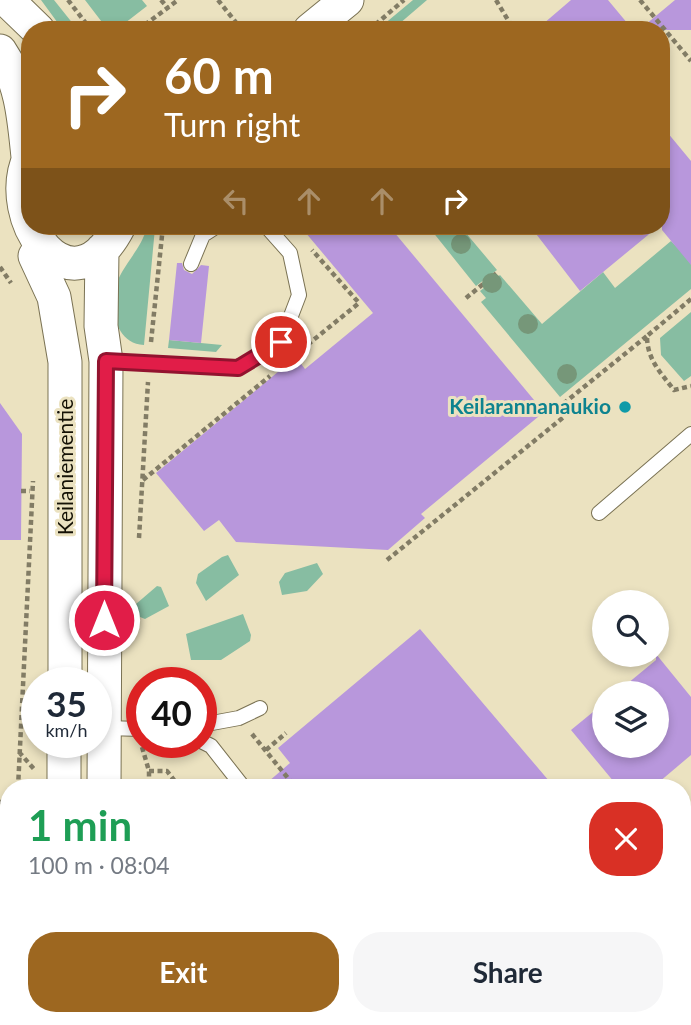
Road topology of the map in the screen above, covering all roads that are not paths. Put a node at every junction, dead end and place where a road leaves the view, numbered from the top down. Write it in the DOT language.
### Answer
graph roads {
  1 [pos="7,0"];
  2 [pos="347,0"];
  3 [pos="29,21"];
  4 [pos="321,21"];
  5 [pos="0,51"];
  6 [pos="21,96"];
  7 [pos="21,163"];
  8 [pos="203,235"];
  9 [pos="274,235"];
  10 [pos="110,238"];
  11 [pos="35,256"];
  12 [pos="191,264"];
  13 [pos="106,361"];
  14 [pos="691,434"];
  15 [pos="599,513"];
  16 [pos="65,667"];
  17 [pos="104,667"];
  18 [pos="260,708"];
  19 [pos="217,722"];
  20 [pos="217,754"];
  21 [pos="59,758"];
  22 [pos="104,758"];
  23 [pos="53,779"];
  24 [pos="104,779"];
  25 [pos="237,779"];
  1 -- 3 [label="street"];
  2 -- 4 [label="street"];
  5 -- 6 [label="street"];
  7 -- 11 [label="street, Keilaniementie"];
  8 -- 12 [label="lane"];
  9 -- 13 [label="lane"];
  10 -- 11 [label="street"];
  10 -- 13 [label="street, Keilaniementie"];
  11 -- 16 [label="street, Keilaniementie"];
  13 -- 17 [label="street, Keilaniementie"];
  14 -- 15 [label="lane"];
  18 -- 19 [label="lane"];
  20 -- 25 [label="lane"];
  21 -- 23 [label="street"];
  22 -- 24 [label="street, Keilaniementie"];
}
